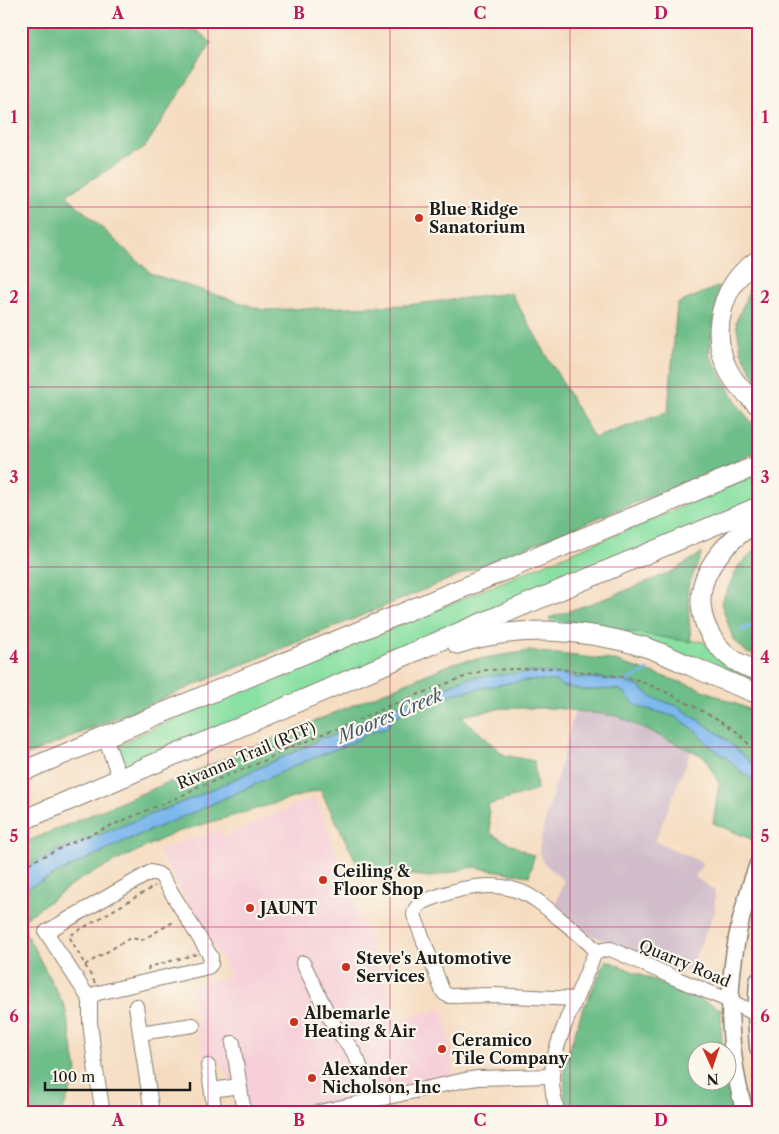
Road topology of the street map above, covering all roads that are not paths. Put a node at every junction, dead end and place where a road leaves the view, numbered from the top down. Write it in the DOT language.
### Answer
graph roads {
  1 [pos="758,260"];
  2 [pos="758,405"];
  3 [pos="758,465"];
  4 [pos="758,507"];
  5 [pos="758,521"];
  6 [pos="758,670"];
  7 [pos="758,694"];
  8 [pos="306,698"];
  9 [pos="105,737"];
  10 [pos="21,772"];
  11 [pos="120,779"];
  12 [pos="21,821"];
  13 [pos="758,864"];
  14 [pos="597,952"];
  15 [pos="303,963"];
  16 [pos="758,981"];
  17 [pos="575,999"];
  18 [pos="90,1000"];
  19 [pos="730,1001"];
  20 [pos="136,1006"];
  21 [pos="757,1015"];
  22 [pos="193,1025"];
  23 [pos="140,1033"];
  24 [pos="233,1044"];
  25 [pos="758,1048"];
  26 [pos="208,1066"];
  27 [pos="552,1076"];
  28 [pos="239,1086"];
  29 [pos="212,1090"];
  30 [pos="371,1101"];
  31 [pos="103,1113"];
  32 [pos="152,1113"];
  33 [pos="215,1113"];
  34 [pos="244,1113"];
  35 [pos="315,1113"];
  36 [pos="558,1113"];
  37 [pos="745,1113"];
  1 -- 2 [label="highway"];
  3 -- 9 [label="highway"];
  4 -- 8 [label="highway"];
  5 -- 6 [label="highway"];
  7 -- 8 [label="highway"];
  8 -- 11 [label="highway"];
  9 -- 10 [label="highway"];
  9 -- 11 [label="street"];
  11 -- 12 [label="highway"];
  13 -- 19 [label="main road"];
  14 -- 17 [label="street"];
  14 -- 17 [label="street"];
  14 -- 19 [label="street, Quarry Road"];
  15 -- 30 [label="street"];
  16 -- 21 [label="main road"];
  17 -- 27 [label="street"];
  18 -- 18 [label="street"];
  18 -- 31 [label="street"];
  19 -- 21 [label="street, Quarry Road"];
  19 -- 37 [label="main road"];
  20 -- 23 [label="street"];
  21 -- 25 [label="main road"];
  22 -- 23 [label="street"];
  23 -- 32 [label="street"];
  24 -- 28 [label="street"];
  26 -- 29 [label="street"];
  27 -- 30 [label="street"];
  27 -- 36 [label="street"];
  28 -- 29 [label="street"];
  28 -- 34 [label="street"];
  29 -- 33 [label="street"];
  30 -- 35 [label="street"];
}
